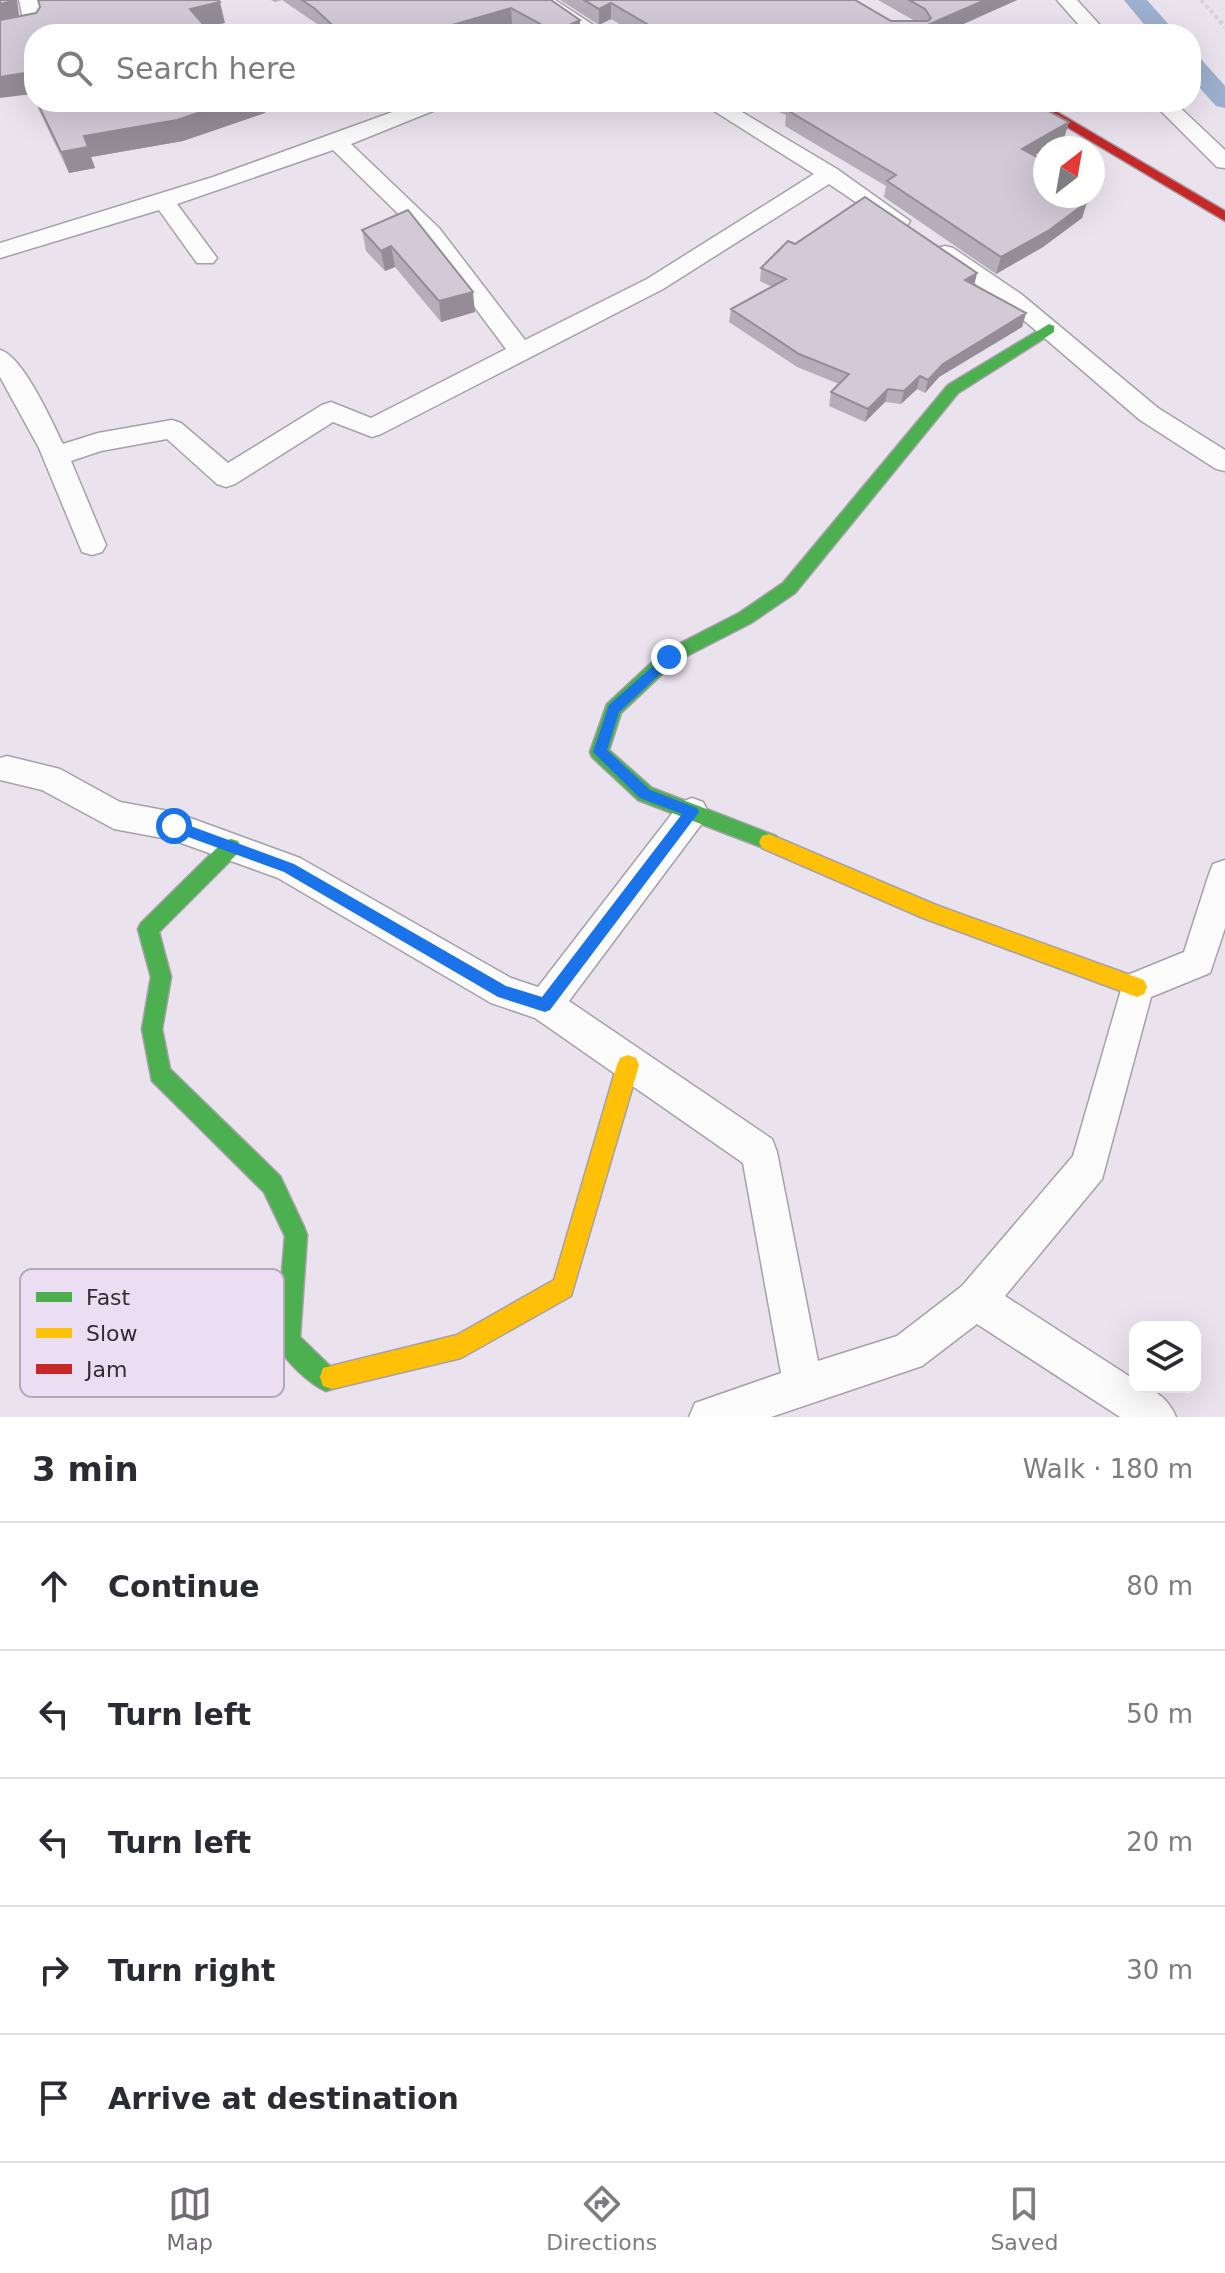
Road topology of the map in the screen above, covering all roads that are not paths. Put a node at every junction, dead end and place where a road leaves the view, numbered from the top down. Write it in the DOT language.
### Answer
graph roads {
  1 [pos="29,0"];
  2 [pos="542,0"];
  3 [pos="1067,0"];
  4 [pos="33,24"];
  5 [pos="581,24"];
  6 [pos="1089,24"];
  7 [pos="24,30"];
  8 [pos="0,34"];
  9 [pos="414,112"];
  10 [pos="727,112"];
  11 [pos="1048,112"];
  12 [pos="1172,112"];
  13 [pos="338,143"];
  14 [pos="1225,162"];
  15 [pos="829,174"];
  16 [pos="165,202"];
  17 [pos="1225,217"];
  18 [pos="0,251"];
  19 [pos="205,258"];
  20 [pos="1049,329"];
  21 [pos="521,352"];
  22 [pos="0,358"];
  23 [pos="12,394"];
  24 [pos="58,456"];
  25 [pos="1225,462"];
  26 [pos="92,545"];
  27 [pos="7,769"];
  28 [pos="692,812"];
  29 [pos="231,847"];
  30 [pos="1225,874"];
  31 [pos="1137,987"];
  32 [pos="545,1005"];
  33 [pos="628,1065"];
  34 [pos="976,1300"];
  35 [pos="803,1386"];
  36 [pos="709,1417"];
  37 [pos="1156,1417"];
  1 -- 4 [label="street"];
  2 -- 5 [label="street"];
  3 -- 6 [label="street"];
  7 -- 8 [label="street"];
  9 -- 13 [label="street"];
  10 -- 15 [label="street"];
  11 -- 17 [label="street"];
  12 -- 14 [label="street"];
  13 -- 16 [label="street"];
  13 -- 21 [label="street"];
  15 -- 20 [label="street"];
  15 -- 21 [label="street"];
  16 -- 18 [label="street"];
  16 -- 19 [label="street"];
  20 -- 25 [label="street"];
  20 -- 28 [label="street"];
  21 -- 24 [label="street"];
  22 -- 23 [label="street"];
  23 -- 24 [label="street"];
  24 -- 26 [label="street"];
  27 -- 29 [label="street"];
  28 -- 31 [label="street"];
  28 -- 32 [label="street"];
  29 -- 32 [label="street"];
  29 -- 33 [label="street"];
  30 -- 31 [label="street"];
  31 -- 34 [label="street"];
  32 -- 33 [label="street"];
  33 -- 35 [label="street"];
  34 -- 35 [label="street"];
  34 -- 37 [label="street"];
  35 -- 36 [label="street"];
}
